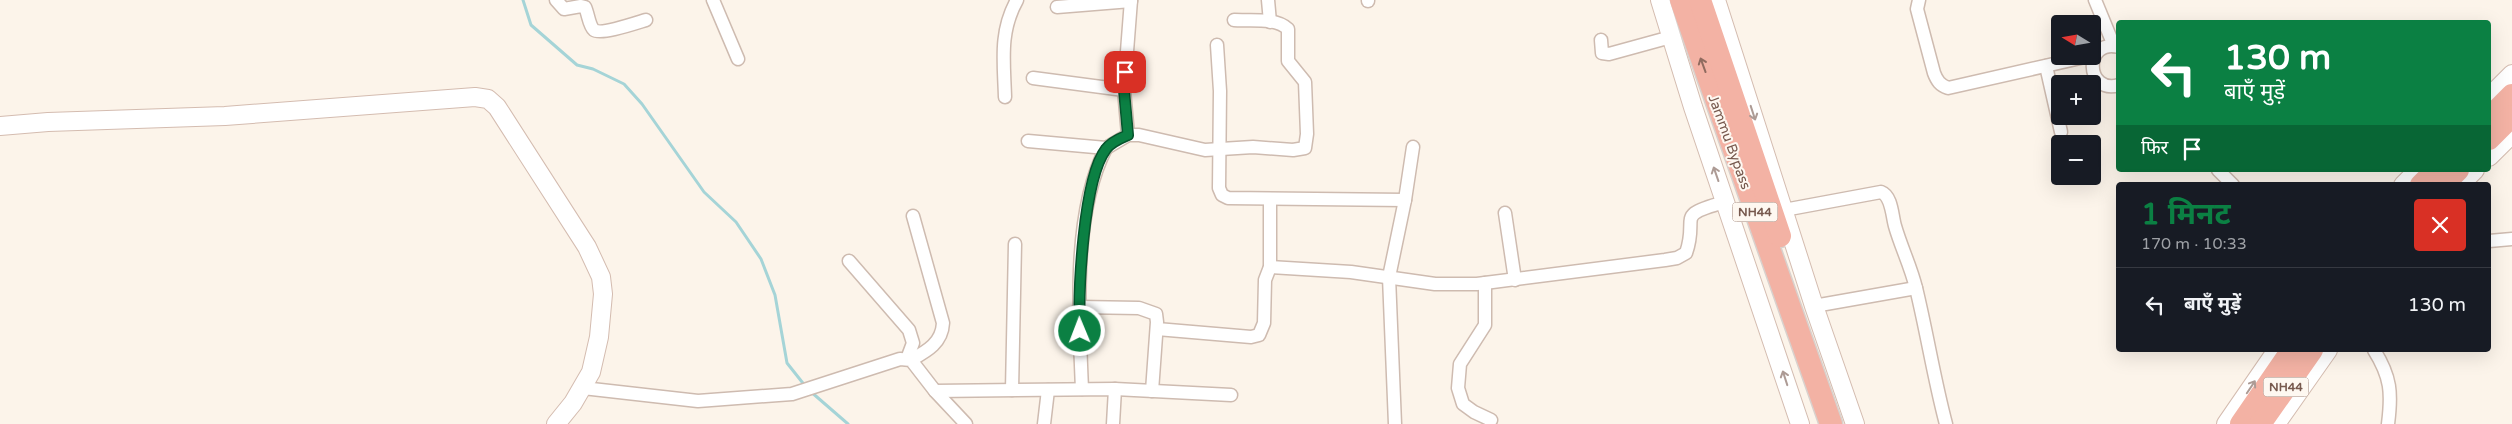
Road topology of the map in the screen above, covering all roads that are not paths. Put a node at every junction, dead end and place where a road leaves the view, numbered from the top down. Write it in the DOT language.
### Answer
graph roads {
  1 [pos="556,0"];
  2 [pos="713,0"];
  3 [pos="1017,0"];
  4 [pos="1268,0"];
  5 [pos="1660,0"];
  6 [pos="1681,0"];
  7 [pos="1700,0"];
  8 [pos="1716,0"];
  9 [pos="1919,0"];
  10 [pos="2095,0"];
  11 [pos="1131,1"];
  12 [pos="1057,7"];
  13 [pos="646,20"];
  14 [pos="1234,20"];
  15 [pos="1270,22"];
  16 [pos="1671,37"];
  17 [pos="1601,40"];
  18 [pos="1217,45"];
  19 [pos="2116,46"];
  20 [pos="2101,50"];
  21 [pos="738,59"];
  22 [pos="2051,65"];
  23 [pos="2092,65"];
  24 [pos="2046,66"];
  25 [pos="2512,74"];
  26 [pos="1033,78"];
  27 [pos="2116,85"];
  28 [pos="1124,90"];
  29 [pos="2491,95"];
  30 [pos="2512,95"];
  31 [pos="1005,97"];
  32 [pos="2491,116"];
  33 [pos="2512,116"];
  34 [pos="0,126"];
  35 [pos="2061,132"];
  36 [pos="2512,134"];
  37 [pos="1128,135"];
  38 [pos="2491,137"];
  39 [pos="1028,141"];
  40 [pos="1414,147"];
  41 [pos="1106,148"];
  42 [pos="1218,149"];
  43 [pos="2491,155"];
  44 [pos="2220,172"];
  45 [pos="2416,172"];
  46 [pos="2434,172"];
  47 [pos="2456,172"];
  48 [pos="2473,172"];
  49 [pos="2230,182"];
  50 [pos="2406,182"];
  51 [pos="2424,182"];
  52 [pos="2446,182"];
  53 [pos="2463,182"];
  54 [pos="1270,200"];
  55 [pos="1404,200"];
  56 [pos="1725,202"];
  57 [pos="1784,210"];
  58 [pos="1505,213"];
  59 [pos="913,216"];
  60 [pos="2512,239"];
  61 [pos="2491,242"];
  62 [pos="1015,244"];
  63 [pos="850,261"];
  64 [pos="1270,267"];
  65 [pos="1389,277"];
  66 [pos="1514,280"];
  67 [pos="1485,283"];
  68 [pos="1916,288"];
  69 [pos="1814,306"];
  70 [pos="1079,307"];
  71 [pos="1157,329"];
  72 [pos="2275,352"];
  73 [pos="2291,352"];
  74 [pos="2311,352"];
  75 [pos="2327,352"];
  76 [pos="2375,352"];
  77 [pos="909,359"];
  78 [pos="583,388"];
  79 [pos="1082,389"];
  80 [pos="1115,389"];
  81 [pos="1012,390"];
  82 [pos="1048,390"];
  83 [pos="934,391"];
  84 [pos="1152,391"];
  85 [pos="1231,395"];
  86 [pos="1491,420"];
  87 [pos="556,424"];
  88 [pos="966,424"];
  89 [pos="1044,424"];
  90 [pos="1112,424"];
  91 [pos="1395,424"];
  92 [pos="1800,424"];
  93 [pos="1831,424"];
  94 [pos="1844,424"];
  95 [pos="1855,424"];
  96 [pos="1946,424"];
  97 [pos="2226,424"];
  98 [pos="2241,424"];
  99 [pos="2260,424"];
  100 [pos="2276,424"];
  101 [pos="2388,424"];
  1 -- 13 [label="street"];
  2 -- 21 [label="street"];
  3 -- 31 [label="street"];
  4 -- 15 [label="street"];
  5 -- 16 [label="street"];
  93 -- 6 [label="highway, Jammu Bypass / NH44, one-way"];
  7 -- 94 [label="highway, Jammu Bypass / NH44"];
  8 -- 57 [label="street, one-way"];
  9 -- 24 [label="street"];
  10 -- 19 [label="street"];
  11 -- 12 [label="street"];
  11 -- 28 [label="street"];
  14 -- 15 [label="street"];
  15 -- 42 [label="street"];
  16 -- 17 [label="street"];
  56 -- 16 [label="street, one-way"];
  18 -- 42 [label="street"];
  19 -- 20 [label="street"];
  22 -- 24 [label="street"];
  23 -- 27 [label="street"];
  24 -- 35 [label="street"];
  25 -- 29 [label="street"];
  26 -- 28 [label="street"];
  28 -- 37 [label="street"];
  30 -- 32 [label="highway"];
  33 -- 38 [label="highway"];
  34 -- 78 [label="street"];
  36 -- 43 [label="street"];
  37 -- 41 [label="street"];
  37 -- 42 [label="street"];
  39 -- 41 [label="street"];
  40 -- 55 [label="street"];
  41 -- 70 [label="street"];
  42 -- 54 [label="street"];
  44 -- 49 [label="street"];
  45 -- 50 [label="street"];
  46 -- 51 [label="highway"];
  47 -- 52 [label="highway"];
  48 -- 53 [label="street"];
  54 -- 55 [label="street"];
  54 -- 64 [label="street"];
  55 -- 65 [label="street"];
  56 -- 66 [label="street"];
  92 -- 56 [label="street, one-way"];
  57 -- 68 [label="street"];
  57 -- 69 [label="street"];
  58 -- 66 [label="street"];
  59 -- 77 [label="street"];
  60 -- 61 [label="street"];
  62 -- 81 [label="street"];
  63 -- 77 [label="street"];
  64 -- 65 [label="street"];
  64 -- 71 [label="street"];
  65 -- 67 [label="street"];
  65 -- 91 [label="street"];
  66 -- 67 [label="street"];
  67 -- 86 [label="street"];
  68 -- 69 [label="street"];
  68 -- 96 [label="street"];
  69 -- 95 [label="street"];
  70 -- 71 [label="street"];
  70 -- 79 [label="street"];
  71 -- 84 [label="street"];
  97 -- 72 [label="street, one-way"];
  73 -- 98 [label="highway, NH44"];
  74 -- 99 [label="highway, NH44"];
  75 -- 100 [label="street"];
  76 -- 101 [label="street"];
  77 -- 78 [label="street"];
  77 -- 83 [label="street"];
  78 -- 87 [label="street"];
  79 -- 80 [label="street"];
  79 -- 82 [label="street"];
  80 -- 84 [label="street"];
  80 -- 90 [label="street"];
  81 -- 82 [label="street"];
  81 -- 83 [label="street"];
  82 -- 89 [label="street"];
  83 -- 88 [label="street"];
  84 -- 85 [label="street"];
}
